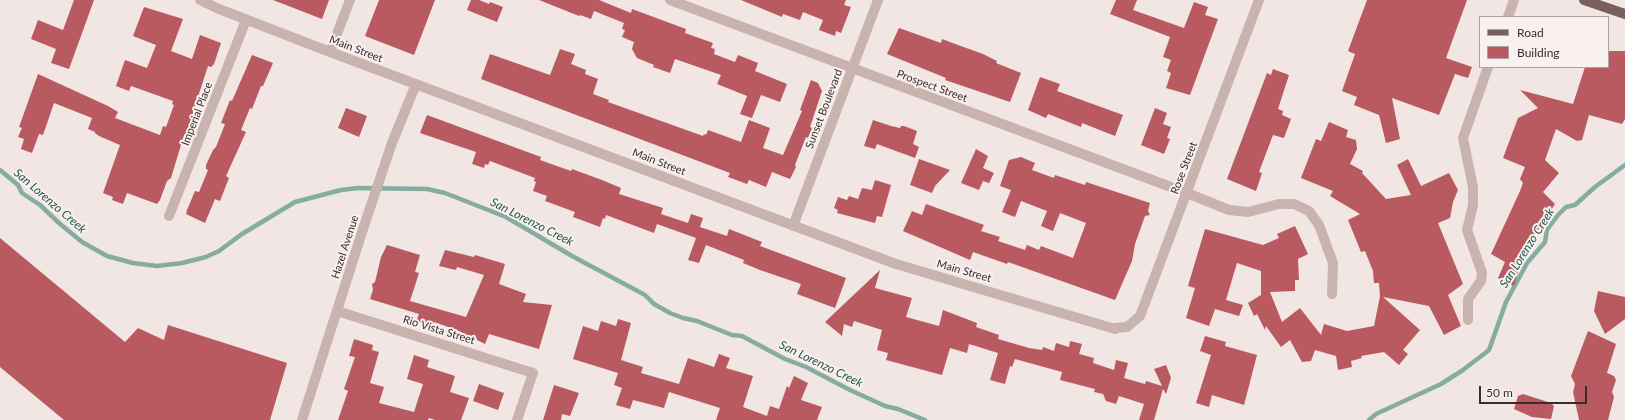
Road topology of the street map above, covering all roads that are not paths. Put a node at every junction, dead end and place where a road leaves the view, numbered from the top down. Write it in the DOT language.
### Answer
graph roads {
  1 [pos="200,0"];
  2 [pos="350,0"];
  3 [pos="670,0"];
  4 [pos="878,0"];
  5 [pos="1259,0"];
  6 [pos="1514,0"];
  7 [pos="1584,0"];
  8 [pos="1625,14"];
  9 [pos="1508,16"];
  10 [pos="246,20"];
  11 [pos="330,52"];
  12 [pos="1488,68"];
  13 [pos="852,69"];
  14 [pos="416,84"];
  15 [pos="1187,193"];
  16 [pos="169,216"];
  17 [pos="793,226"];
  18 [pos="1332,294"];
  19 [pos="337,311"];
  20 [pos="1468,320"];
  21 [pos="1115,328"];
  22 [pos="302,420"];
  23 [pos="517,420"];
  1 -- 10 [label="street, Main Street"];
  2 -- 11 [label="street"];
  3 -- 13 [label="street, Prospect Street"];
  4 -- 13 [label="street, Sunset Boulevard"];
  5 -- 15 [label="street, Rose Street"];
  6 -- 9 [label="street"];
  7 -- 8 [label="main road"];
  10 -- 11 [label="street, Main Street"];
  10 -- 16 [label="street, Imperial Place"];
  11 -- 14 [label="street, Main Street"];
  12 -- 20 [label="street"];
  13 -- 15 [label="street, Prospect Street"];
  13 -- 17 [label="street, Sunset Boulevard"];
  14 -- 17 [label="street, Main Street"];
  14 -- 19 [label="street, Hazel Avenue"];
  15 -- 18 [label="street, Prospect Street"];
  15 -- 21 [label="street, Rose Street"];
  17 -- 21 [label="street, Main Street"];
  19 -- 22 [label="street, Hazel Avenue"];
  19 -- 23 [label="street, Rio Vista Street"];
}
